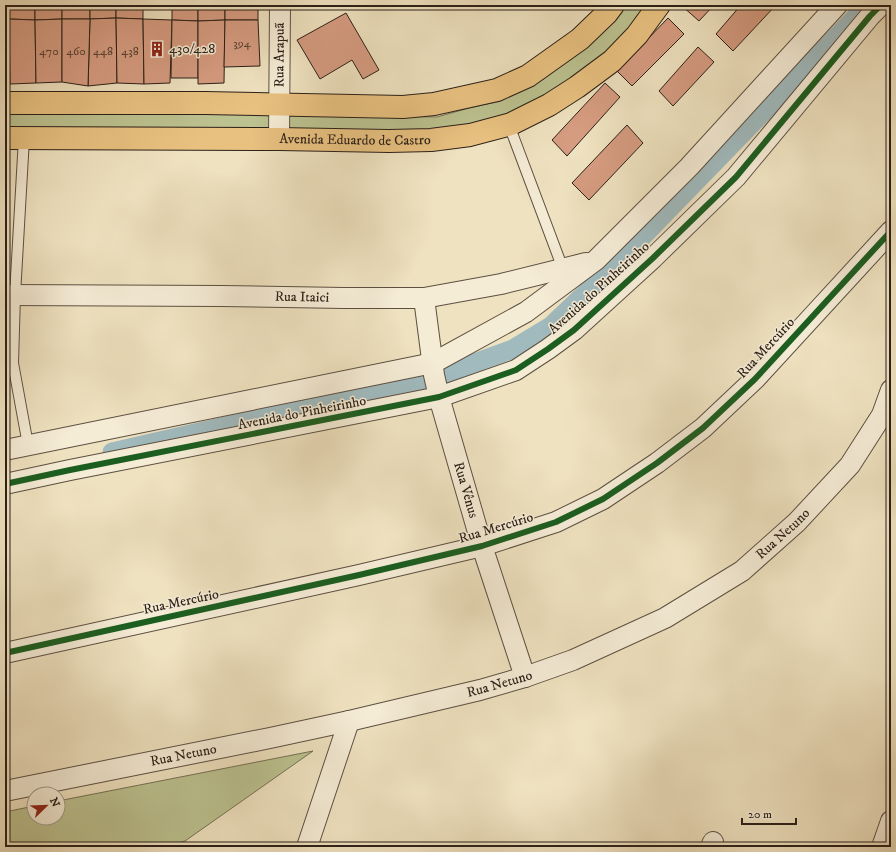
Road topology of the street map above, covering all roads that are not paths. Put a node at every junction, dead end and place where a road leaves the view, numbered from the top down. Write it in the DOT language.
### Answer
graph roads {
  1 [pos="280,5"];
  2 [pos="613,5"];
  3 [pos="659,5"];
  4 [pos="837,5"];
  5 [pos="881,5"];
  6 [pos="5,103"];
  7 [pos="280,105"];
  8 [pos="511,124"];
  9 [pos="14,138"];
  10 [pos="279,139"];
  11 [pos="891,231"];
  12 [pos="596,260"];
  13 [pos="563,269"];
  14 [pos="10,295"];
  15 [pos="424,298"];
  16 [pos="436,381"];
  17 [pos="891,390"];
  18 [pos="28,445"];
  19 [pos="5,450"];
  20 [pos="5,484"];
  21 [pos="482,546"];
  22 [pos="5,653"];
  23 [pos="525,677"];
  24 [pos="349,720"];
  25 [pos="5,791"];
  26 [pos="891,821"];
  27 [pos="307,847"];
  28 [pos="882,847"];
  1 -- 7 [label="street, Rua Arapuã"];
  2 -- 7 [label="main road"];
  3 -- 8 [label="main road, Avenida Eduardo de Castro"];
  4 -- 12 [label="street, Avenida do Pinheirinho"];
  5 -- 16 [label="street, Avenida do Pinheirinho"];
  6 -- 7 [label="main road"];
  7 -- 10 [label="street, Rua Arapuã"];
  8 -- 10 [label="main road, Avenida Eduardo de Castro"];
  8 -- 13 [label="lane"];
  9 -- 10 [label="main road, Avenida Eduardo de Castro"];
  9 -- 14 [label="lane"];
  11 -- 21 [label="street, Rua Mercúrio"];
  12 -- 13 [label="street, Rua Itaici"];
  12 -- 16 [label="street, Avenida do Pinheirinho"];
  13 -- 15 [label="street, Rua Itaici"];
  14 -- 15 [label="street, Rua Itaici"];
  14 -- 18 [label="lane"];
  15 -- 16 [label="street, Rua Vênus"];
  16 -- 18 [label="street, Avenida do Pinheirinho"];
  16 -- 20 [label="street, Avenida do Pinheirinho"];
  16 -- 21 [label="street, Rua Vênus"];
  17 -- 23 [label="street, Rua Netuno"];
  18 -- 19 [label="street, Avenida do Pinheirinho"];
  21 -- 22 [label="street, Rua Mercúrio"];
  21 -- 23 [label="street, Rua Vênus"];
  23 -- 24 [label="street, Rua Netuno"];
  24 -- 25 [label="street, Rua Netuno"];
  24 -- 27 [label="street"];
  26 -- 28 [label="street"];
}
